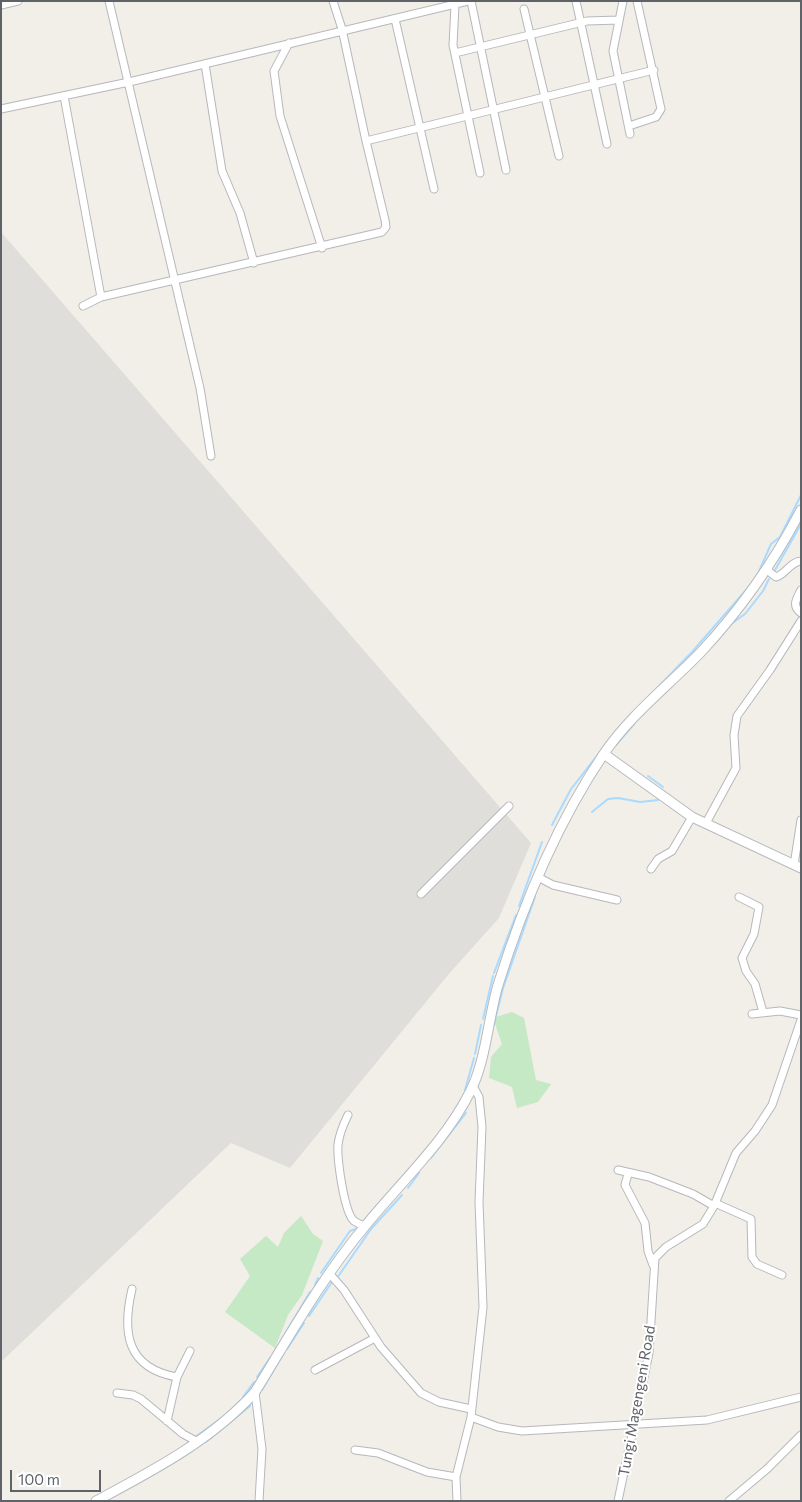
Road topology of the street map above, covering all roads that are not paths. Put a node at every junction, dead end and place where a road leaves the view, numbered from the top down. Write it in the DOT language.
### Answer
graph roads {
  1 [pos="18,1"];
  2 [pos="110,1"];
  3 [pos="334,1"];
  4 [pos="470,1"];
  5 [pos="576,1"];
  6 [pos="623,1"];
  7 [pos="636,1"];
  8 [pos="1,5"];
  9 [pos="455,5"];
  10 [pos="524,9"];
  11 [pos="394,19"];
  12 [pos="619,20"];
  13 [pos="580,22"];
  14 [pos="342,29"];
  15 [pos="531,34"];
  16 [pos="289,43"];
  17 [pos="480,48"];
  18 [pos="455,53"];
  19 [pos="205,64"];
  20 [pos="654,70"];
  21 [pos="618,79"];
  22 [pos="129,82"];
  23 [pos="596,85"];
  24 [pos="64,96"];
  25 [pos="546,97"];
  26 [pos="1,109"];
  27 [pos="494,110"];
  28 [pos="469,116"];
  29 [pos="629,126"];
  30 [pos="420,128"];
  31 [pos="630,134"];
  32 [pos="366,142"];
  33 [pos="607,144"];
  34 [pos="559,156"];
  35 [pos="506,170"];
  36 [pos="480,173"];
  37 [pos="434,189"];
  38 [pos="322,248"];
  39 [pos="254,263"];
  40 [pos="176,280"];
  41 [pos="101,298"];
  42 [pos="83,306"];
  43 [pos="211,456"];
  44 [pos="801,510"];
  45 [pos="799,559"];
  46 [pos="767,570"];
  47 [pos="801,590"];
  48 [pos="801,613"];
  49 [pos="801,621"];
  50 [pos="604,754"];
  51 [pos="509,806"];
  52 [pos="692,817"];
  53 [pos="801,820"];
  54 [pos="706,823"];
  55 [pos="798,866"];
  56 [pos="651,869"];
  57 [pos="538,877"];
  58 [pos="421,894"];
  59 [pos="739,897"];
  60 [pos="617,900"];
  61 [pos="763,1012"];
  62 [pos="752,1014"];
  63 [pos="801,1014"];
  64 [pos="801,1020"];
  65 [pos="799,1031"];
  66 [pos="473,1086"];
  67 [pos="348,1115"];
  68 [pos="618,1170"];
  69 [pos="628,1174"];
  70 [pos="714,1204"];
  71 [pos="365,1226"];
  72 [pos="653,1265"];
  73 [pos="329,1274"];
  74 [pos="782,1275"];
  75 [pos="132,1290"];
  76 [pos="375,1338"];
  77 [pos="190,1351"];
  78 [pos="315,1370"];
  79 [pos="177,1376"];
  80 [pos="255,1392"];
  81 [pos="117,1393"];
  82 [pos="801,1398"];
  83 [pos="472,1409"];
  84 [pos="470,1417"];
  85 [pos="167,1421"];
  86 [pos="634,1424"];
  87 [pos="801,1435"];
  88 [pos="198,1442"];
  89 [pos="355,1450"];
  90 [pos="456,1477"];
  91 [pos="456,1500"];
  92 [pos="96,1501"];
  93 [pos="259,1501"];
  94 [pos="618,1501"];
  95 [pos="729,1501"];
  1 -- 8 [label="street"];
  2 -- 22 [label="street"];
  3 -- 14 [label="street"];
  4 -- 9 [label="street"];
  4 -- 17 [label="street"];
  5 -- 13 [label="street"];
  6 -- 12 [label="street"];
  7 -- 20 [label="street"];
  9 -- 11 [label="street"];
  9 -- 18 [label="street"];
  10 -- 15 [label="street"];
  11 -- 14 [label="street"];
  11 -- 30 [label="street"];
  12 -- 13 [label="street"];
  12 -- 21 [label="street"];
  13 -- 15 [label="street"];
  13 -- 23 [label="street"];
  14 -- 16 [label="street"];
  14 -- 32 [label="street"];
  15 -- 17 [label="street"];
  15 -- 25 [label="street"];
  16 -- 19 [label="street"];
  16 -- 38 [label="street"];
  17 -- 18 [label="street"];
  17 -- 27 [label="street"];
  18 -- 28 [label="street"];
  19 -- 22 [label="street"];
  19 -- 39 [label="street"];
  20 -- 21 [label="street"];
  20 -- 29 [label="street"];
  21 -- 23 [label="street"];
  21 -- 29 [label="street"];
  22 -- 24 [label="street"];
  22 -- 40 [label="street"];
  23 -- 25 [label="street"];
  23 -- 33 [label="street"];
  24 -- 26 [label="street"];
  24 -- 41 [label="street"];
  25 -- 27 [label="street"];
  25 -- 34 [label="street"];
  27 -- 28 [label="street"];
  27 -- 35 [label="street"];
  28 -- 30 [label="street"];
  28 -- 36 [label="street"];
  29 -- 31 [label="street"];
  30 -- 32 [label="street"];
  30 -- 37 [label="street"];
  32 -- 38 [label="street"];
  38 -- 39 [label="street"];
  39 -- 40 [label="street"];
  40 -- 41 [label="street"];
  40 -- 43 [label="street"];
  41 -- 42 [label="street"];
  44 -- 46 [label="main road"];
  45 -- 46 [label="street"];
  46 -- 50 [label="main road"];
  47 -- 48 [label="street"];
  49 -- 54 [label="street"];
  50 -- 52 [label="main road"];
  50 -- 57 [label="main road"];
  51 -- 58 [label="street"];
  52 -- 54 [label="main road"];
  52 -- 56 [label="street"];
  53 -- 55 [label="street"];
  54 -- 55 [label="main road"];
  57 -- 60 [label="street"];
  57 -- 66 [label="main road"];
  59 -- 61 [label="street"];
  61 -- 62 [label="street"];
  61 -- 63 [label="street"];
  64 -- 65 [label="street"];
  65 -- 70 [label="street"];
  66 -- 71 [label="main road"];
  66 -- 83 [label="street"];
  67 -- 71 [label="street"];
  68 -- 69 [label="street"];
  69 -- 70 [label="street"];
  69 -- 72 [label="street, Tungi Magengeni Road"];
  70 -- 72 [label="street"];
  70 -- 74 [label="street"];
  71 -- 73 [label="main road"];
  72 -- 86 [label="street, Tungi Magengeni Road"];
  73 -- 76 [label="street"];
  73 -- 80 [label="main road"];
  75 -- 79 [label="street"];
  76 -- 78 [label="street"];
  76 -- 83 [label="street"];
  77 -- 79 [label="street"];
  79 -- 85 [label="street"];
  80 -- 88 [label="main road"];
  80 -- 93 [label="street"];
  81 -- 85 [label="street"];
  82 -- 86 [label="street"];
  83 -- 84 [label="street"];
  84 -- 86 [label="street"];
  84 -- 90 [label="street"];
  85 -- 88 [label="street"];
  86 -- 94 [label="street, Tungi Magengeni Road"];
  87 -- 95 [label="street"];
  88 -- 92 [label="main road"];
  89 -- 90 [label="street"];
  90 -- 91 [label="street"];
}
